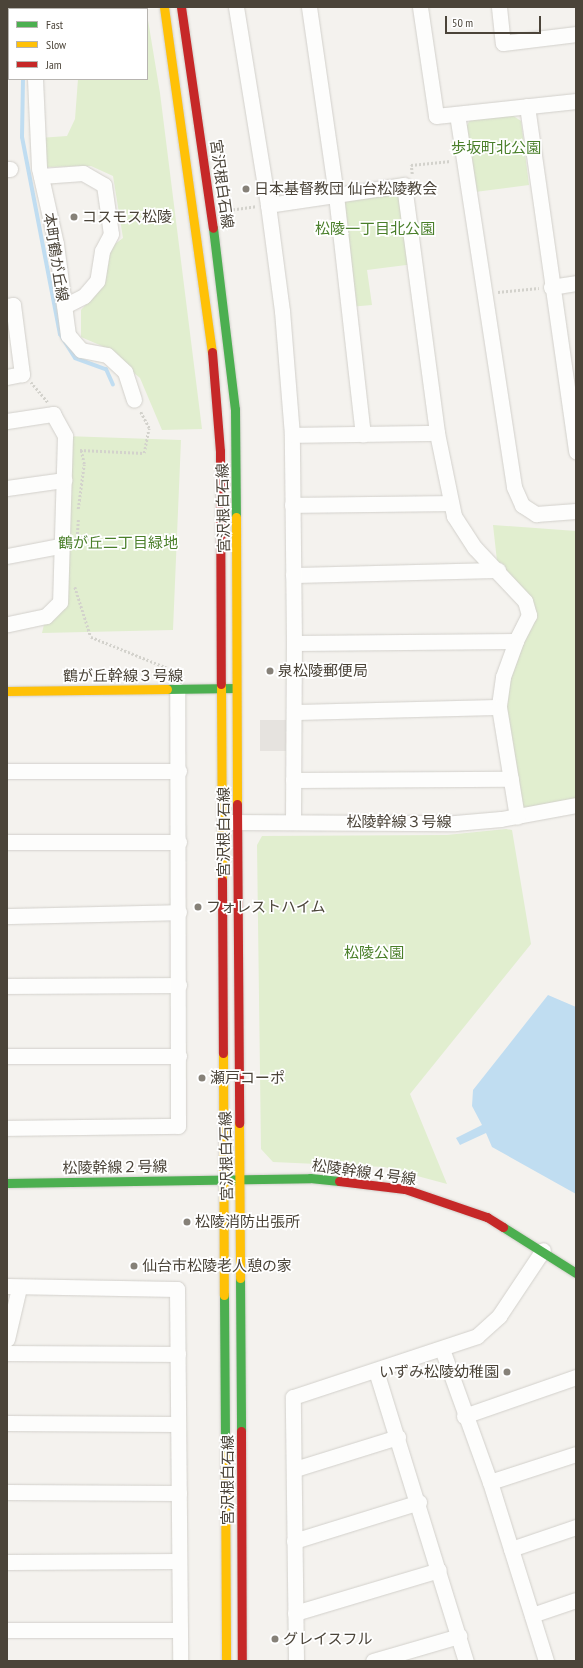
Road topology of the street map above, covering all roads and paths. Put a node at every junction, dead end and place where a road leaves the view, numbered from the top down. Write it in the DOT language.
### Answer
graph roads {
  1 [pos="164,7"];
  2 [pos="181,7"];
  3 [pos="236,7"];
  4 [pos="309,7"];
  5 [pos="420,7"];
  6 [pos="499,7"];
  7 [pos="576,34"];
  8 [pos="35,80"];
  9 [pos="576,101"];
  10 [pos="527,106"];
  11 [pos="457,114"];
  12 [pos="453,153"];
  13 [pos="41,176"];
  14 [pos="404,185"];
  15 [pos="336,195"];
  16 [pos="268,204"];
  17 [pos="229,210"];
  18 [pos="576,283"];
  19 [pos="551,287"];
  20 [pos="484,294"];
  21 [pos="7,306"];
  22 [pos="64,306"];
  23 [pos="22,374"];
  24 [pos="7,377"];
  25 [pos="134,400"];
  26 [pos="53,414"];
  27 [pos="7,421"];
  28 [pos="437,433"];
  29 [pos="363,434"];
  30 [pos="292,435"];
  31 [pos="65,448"];
  32 [pos="81,450"];
  33 [pos="576,452"];
  34 [pos="64,480"];
  35 [pos="7,488"];
  36 [pos="450,503"];
  37 [pos="292,505"];
  38 [pos="576,511"];
  39 [pos="60,546"];
  40 [pos="7,556"];
  41 [pos="76,556"];
  42 [pos="498,570"];
  43 [pos="293,574"];
  44 [pos="74,584"];
  45 [pos="7,624"];
  46 [pos="516,641"];
  47 [pos="294,643"];
  48 [pos="181,673"];
  49 [pos="238,688"];
  50 [pos="223,689"];
  51 [pos="177,690"];
  52 [pos="7,691"];
  53 [pos="499,706"];
  54 [pos="294,712"];
  55 [pos="7,771"];
  56 [pos="179,772"];
  57 [pos="511,779"];
  58 [pos="293,780"];
  59 [pos="576,805"];
  60 [pos="517,817"];
  61 [pos="221,822"];
  62 [pos="238,822"];
  63 [pos="293,822"];
  64 [pos="7,842"];
  65 [pos="179,842"];
  66 [pos="179,912"];
  67 [pos="7,916"];
  68 [pos="179,985"];
  69 [pos="7,986"];
  70 [pos="7,1056"];
  71 [pos="178,1056"];
  72 [pos="7,1128"];
  73 [pos="223,1179"];
  74 [pos="240,1179"];
  75 [pos="7,1182"];
  76 [pos="542,1250"];
  77 [pos="576,1273"];
  78 [pos="13,1287"];
  79 [pos="7,1339"];
  80 [pos="442,1349"];
  81 [pos="7,1353"];
  82 [pos="178,1354"];
  83 [pos="376,1371"];
  84 [pos="576,1377"];
  85 [pos="464,1416"];
  86 [pos="7,1423"];
  87 [pos="178,1424"];
  88 [pos="398,1437"];
  89 [pos="576,1454"];
  90 [pos="295,1469"];
  91 [pos="490,1482"];
  92 [pos="7,1492"];
  93 [pos="179,1493"];
  94 [pos="419,1502"];
  95 [pos="576,1527"];
  96 [pos="294,1541"];
  97 [pos="511,1549"];
  98 [pos="179,1560"];
  99 [pos="7,1562"];
  100 [pos="439,1570"];
  101 [pos="576,1600"];
  102 [pos="295,1613"];
  103 [pos="532,1615"];
  104 [pos="7,1630"];
  105 [pos="180,1630"];
  106 [pos="459,1636"];
  107 [pos="180,1661"];
  108 [pos="226,1661"];
  109 [pos="242,1661"];
  110 [pos="296,1661"];
  111 [pos="373,1661"];
  112 [pos="466,1661"];
  113 [pos="546,1661"];
  1 -- 50 [label="street"];
  2 -- 49 [label="street, 宮沢根白石線"];
  3 -- 16 [label="street"];
  4 -- 15 [label="street"];
  5 -- 11 [label="street"];
  6 -- 7 [label="street"];
  8 -- 13 [label="street, 本町鶴が丘線"];
  9 -- 10 [label="street"];
  10 -- 11 [label="street"];
  10 -- 19 [label="street"];
  11 -- 20 [label="street"];
  12 -- 14 [label="path"];
  13 -- 22 [label="street, 本町鶴が丘線"];
  13 -- 22 [label="street"];
  14 -- 15 [label="street"];
  14 -- 28 [label="street"];
  15 -- 16 [label="street"];
  15 -- 29 [label="street"];
  16 -- 17 [label="path"];
  16 -- 30 [label="street"];
  18 -- 19 [label="street"];
  19 -- 20 [label="path"];
  19 -- 33 [label="street"];
  20 -- 38 [label="street"];
  21 -- 23 [label="street"];
  22 -- 25 [label="street, 本町鶴が丘線"];
  23 -- 24 [label="street"];
  23 -- 26 [label="path"];
  25 -- 32 [label="path"];
  26 -- 27 [label="street"];
  26 -- 31 [label="street"];
  28 -- 29 [label="street"];
  28 -- 36 [label="street"];
  29 -- 30 [label="street"];
  30 -- 37 [label="street"];
  31 -- 32 [label="path"];
  31 -- 34 [label="street"];
  32 -- 41 [label="path"];
  34 -- 35 [label="street"];
  34 -- 39 [label="street"];
  36 -- 37 [label="street"];
  36 -- 42 [label="street"];
  37 -- 43 [label="street"];
  39 -- 40 [label="street"];
  39 -- 45 [label="street"];
  42 -- 43 [label="street"];
  42 -- 46 [label="street"];
  43 -- 47 [label="street"];
  44 -- 48 [label="path"];
  46 -- 47 [label="street"];
  46 -- 53 [label="street"];
  47 -- 54 [label="street"];
  49 -- 50 [label="street, 鶴が丘幹線３号線"];
  49 -- 62 [label="street, 宮沢根白石線"];
  50 -- 51 [label="street, 鶴が丘幹線３号線"];
  50 -- 61 [label="street"];
  51 -- 52 [label="street, 鶴が丘幹線３号線"];
  51 -- 56 [label="street"];
  53 -- 54 [label="street"];
  53 -- 57 [label="street"];
  54 -- 58 [label="street"];
  55 -- 56 [label="street"];
  56 -- 65 [label="street"];
  57 -- 58 [label="street"];
  57 -- 60 [label="street"];
  58 -- 63 [label="street"];
  59 -- 60 [label="street, 松陵幹線３号線"];
  60 -- 63 [label="street, 松陵幹線３号線"];
  61 -- 62 [label="street, 松陵幹線３号線"];
  61 -- 73 [label="street"];
  62 -- 63 [label="street, 松陵幹線３号線"];
  62 -- 74 [label="street, 宮沢根白石線"];
  64 -- 65 [label="street"];
  65 -- 66 [label="street"];
  66 -- 67 [label="street"];
  66 -- 68 [label="street"];
  68 -- 69 [label="street"];
  68 -- 71 [label="street"];
  70 -- 71 [label="street"];
  71 -- 72 [label="street"];
  73 -- 74 [label="street, 松陵幹線４号線"];
  73 -- 75 [label="street, 松陵幹線２号線"];
  73 -- 108 [label="street"];
  74 -- 76 [label="street, 松陵幹線４号線"];
  74 -- 109 [label="street, 宮沢根白石線"];
  76 -- 77 [label="street, 松陵幹線４号線"];
  76 -- 80 [label="street"];
  78 -- 79 [label="street"];
  78 -- 82 [label="street"];
  80 -- 83 [label="street"];
  80 -- 85 [label="street"];
  81 -- 82 [label="street"];
  82 -- 87 [label="street"];
  83 -- 88 [label="street"];
  83 -- 90 [label="street"];
  84 -- 85 [label="street"];
  85 -- 91 [label="street"];
  86 -- 87 [label="street"];
  87 -- 93 [label="street"];
  88 -- 90 [label="street"];
  88 -- 94 [label="street"];
  89 -- 91 [label="street"];
  90 -- 96 [label="street"];
  91 -- 97 [label="street"];
  92 -- 93 [label="street"];
  93 -- 98 [label="street"];
  94 -- 96 [label="street"];
  94 -- 100 [label="street"];
  95 -- 97 [label="street"];
  96 -- 102 [label="street"];
  97 -- 103 [label="street"];
  98 -- 99 [label="street"];
  98 -- 105 [label="street"];
  100 -- 102 [label="street"];
  100 -- 106 [label="street"];
  101 -- 103 [label="street"];
  102 -- 110 [label="street"];
  103 -- 113 [label="street"];
  104 -- 105 [label="street"];
  105 -- 107 [label="street"];
  106 -- 111 [label="street"];
  106 -- 112 [label="street"];
}
